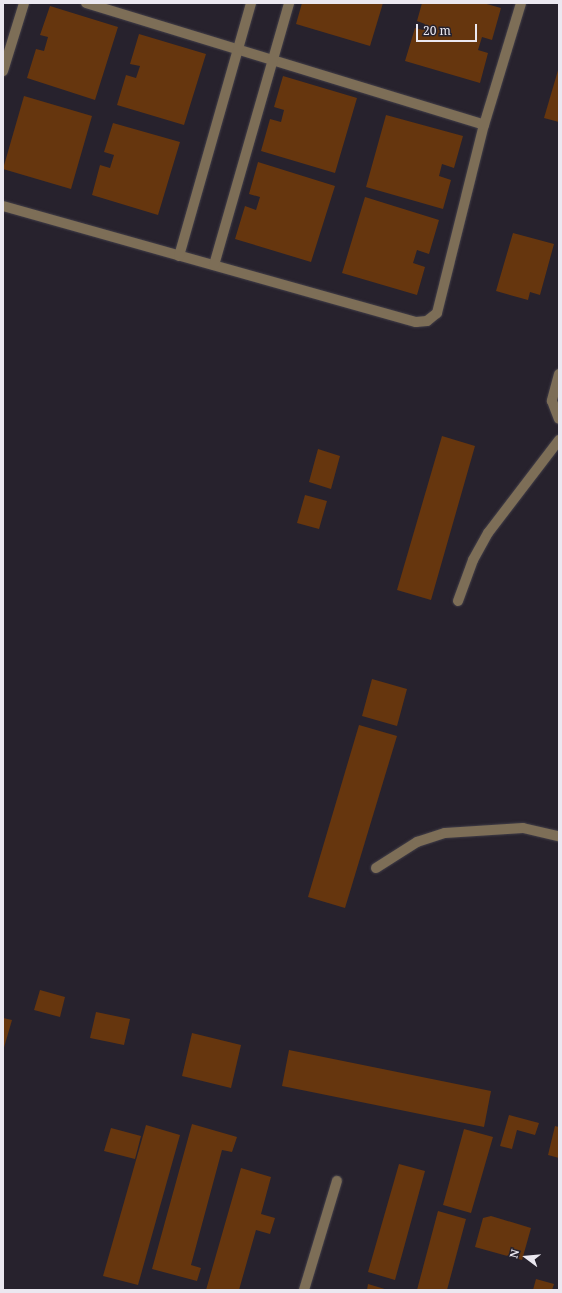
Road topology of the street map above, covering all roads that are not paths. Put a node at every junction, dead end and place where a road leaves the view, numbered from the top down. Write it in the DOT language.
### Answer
graph roads {
  1 [pos="24,3"];
  2 [pos="86,3"];
  3 [pos="251,3"];
  4 [pos="290,3"];
  5 [pos="521,3"];
  6 [pos="238,50"];
  7 [pos="273,60"];
  8 [pos="3,71"];
  9 [pos="484,125"];
  10 [pos="3,206"];
  11 [pos="179,256"];
  12 [pos="214,265"];
  13 [pos="559,374"];
  14 [pos="559,418"];
  15 [pos="559,440"];
  16 [pos="458,601"];
  17 [pos="559,836"];
  18 [pos="376,868"];
  19 [pos="337,1182"];
  20 [pos="304,1290"];
  1 -- 8 [label="street"];
  2 -- 6 [label="street"];
  3 -- 6 [label="street"];
  4 -- 7 [label="street"];
  5 -- 9 [label="street"];
  6 -- 7 [label="street"];
  6 -- 11 [label="street"];
  7 -- 9 [label="street"];
  7 -- 12 [label="street"];
  9 -- 12 [label="street"];
  10 -- 11 [label="street"];
  11 -- 12 [label="street"];
  13 -- 14 [label="street"];
  15 -- 16 [label="street"];
  17 -- 18 [label="street"];
  19 -- 20 [label="street"];
}
